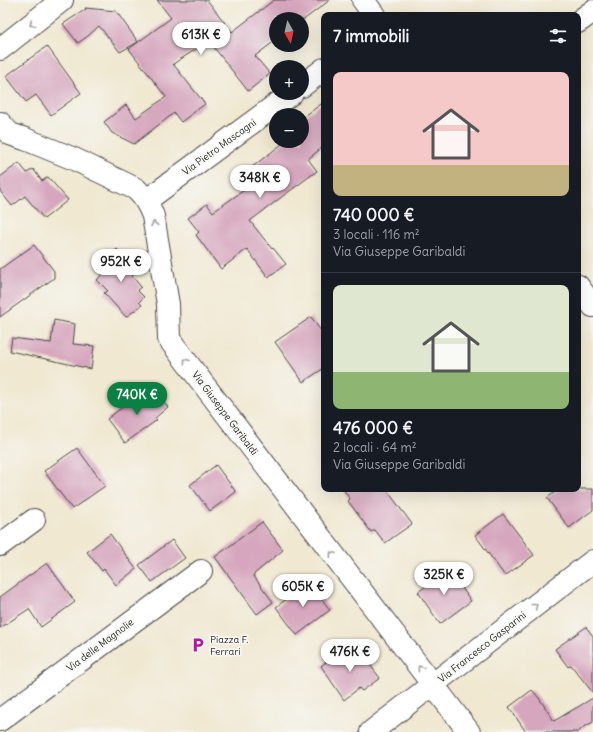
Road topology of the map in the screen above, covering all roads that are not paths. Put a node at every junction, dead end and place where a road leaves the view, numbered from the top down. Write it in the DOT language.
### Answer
graph roads {
  1 [pos="62,0"];
  2 [pos="363,0"];
  3 [pos="593,11"];
  4 [pos="372,12"];
  5 [pos="581,20"];
  6 [pos="0,49"];
  7 [pos="321,71"];
  8 [pos="309,81"];
  9 [pos="283,100"];
  10 [pos="3,133"];
  11 [pos="147,200"];
  12 [pos="581,290"];
  13 [pos="593,306"];
  14 [pos="34,520"];
  15 [pos="0,545"];
  16 [pos="593,561"];
  17 [pos="201,571"];
  18 [pos="432,685"];
  19 [pos="0,720"];
  20 [pos="372,732"];
  21 [pos="469,732"];
  1 -- 6 [label="street, one-way"];
  2 -- 4 [label="street"];
  3 -- 5 [label="street"];
  7 -- 8 [label="street"];
  9 -- 11 [label="street, Via Pietro Mascagni"];
  10 -- 11 [label="street"];
  18 -- 11 [label="street, Via Giuseppe Garibaldi, one-way"];
  12 -- 13 [label="street"];
  14 -- 15 [label="street"];
  18 -- 16 [label="street, Via Francesco Gasparini, one-way"];
  17 -- 19 [label="street, Via delle Magnolie"];
  18 -- 20 [label="street, Via Francesco Gasparini"];
  18 -- 21 [label="street, Via Giuseppe Garibaldi"];
}
